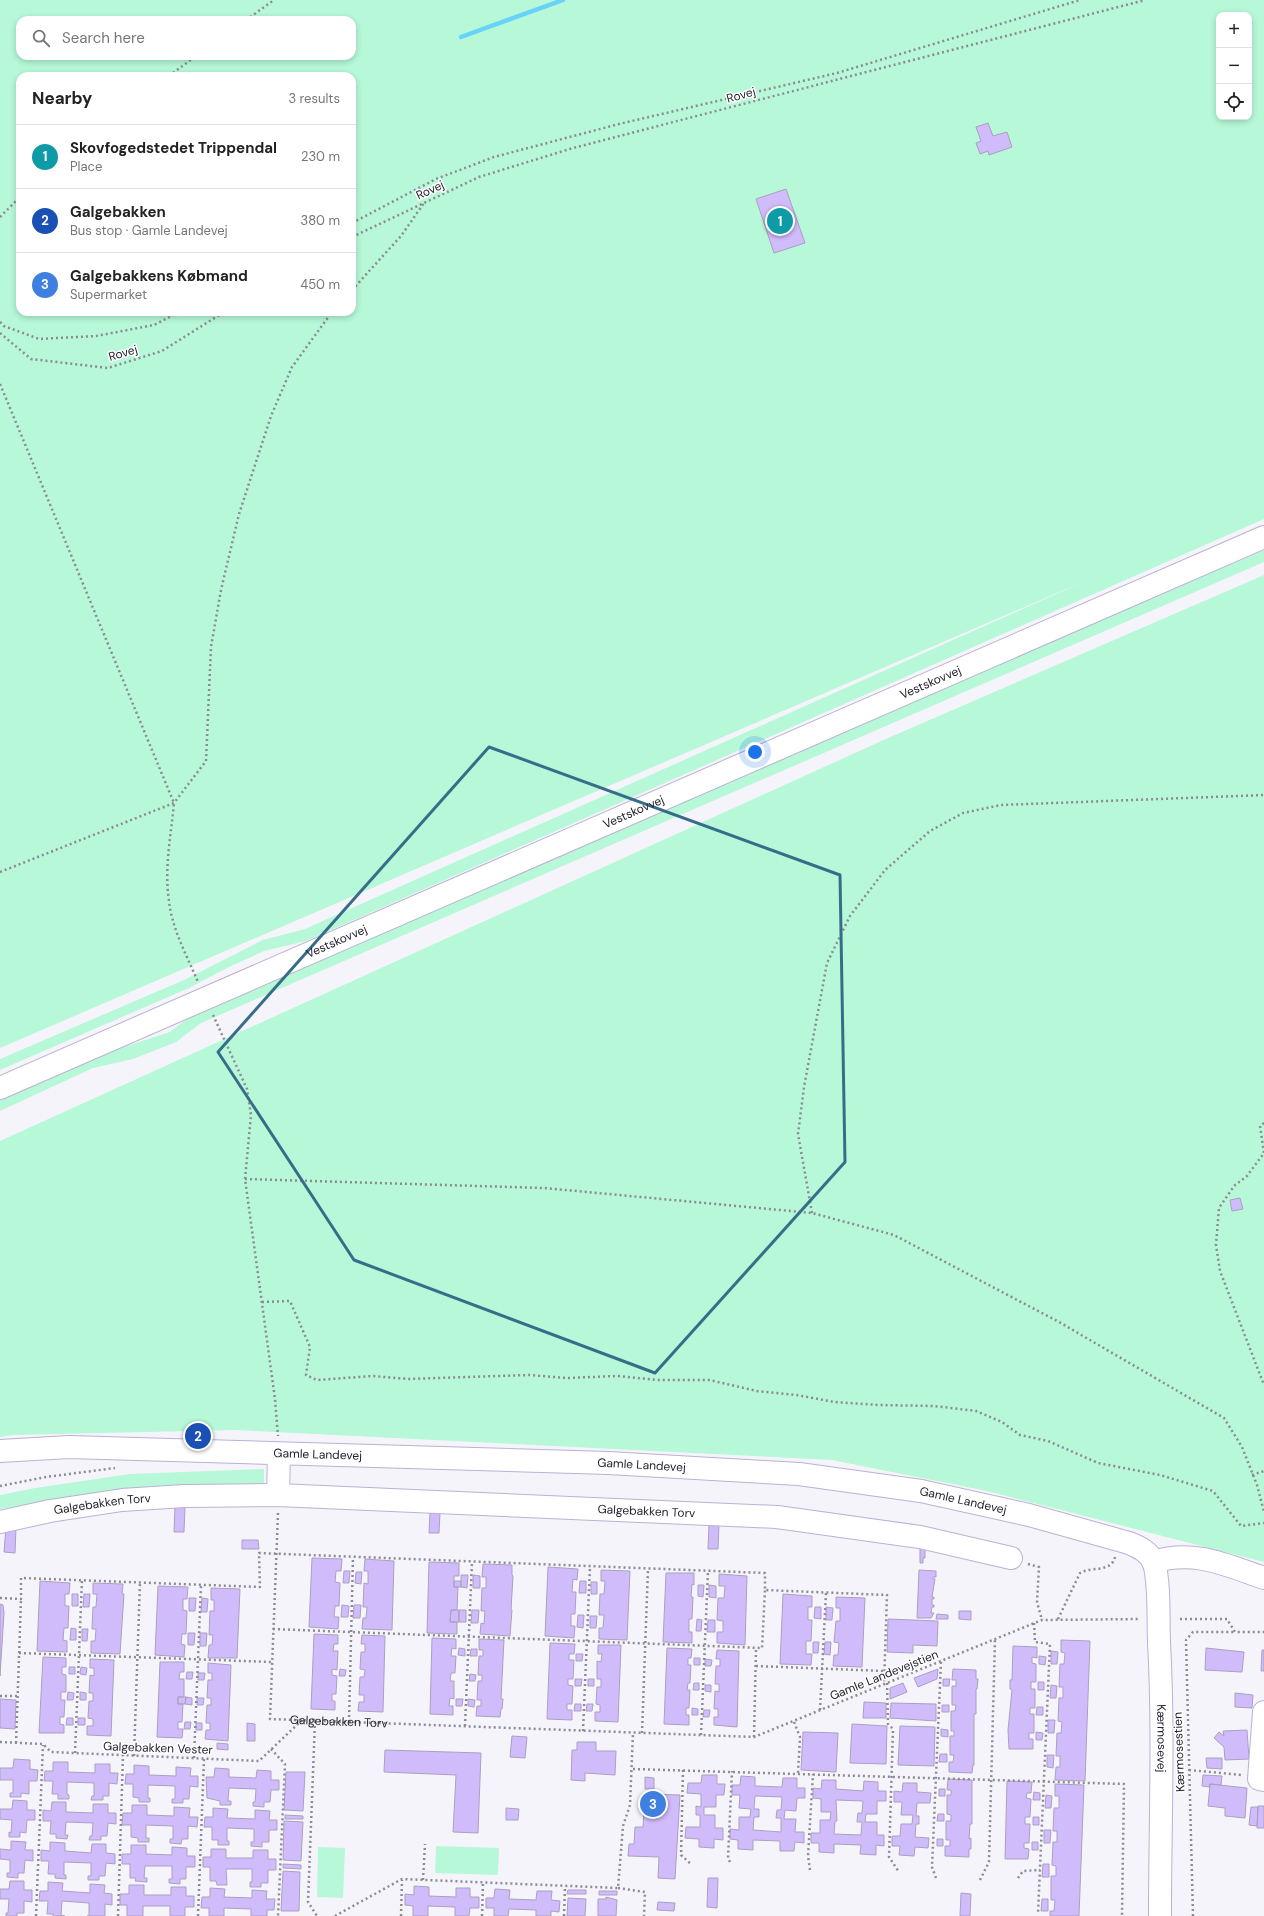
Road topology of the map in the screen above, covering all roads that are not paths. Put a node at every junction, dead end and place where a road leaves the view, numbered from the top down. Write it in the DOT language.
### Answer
graph roads {
  1 [pos="1264,537"];
  2 [pos="1,1087"];
  3 [pos="0,1451"];
  4 [pos="279,1454"];
  5 [pos="278,1495"];
  6 [pos="0,1522"];
  7 [pos="1011,1558"];
  8 [pos="1153,1562"];
  9 [pos="1264,1578"];
  10 [pos="1264,1712"];
  11 [pos="1262,1778"];
  12 [pos="1160,1916"];
  1 -- 2 [label="street, Vestskovvej"];
  3 -- 4 [label="street, Gamle Landevej"];
  4 -- 5 [label="street"];
  4 -- 8 [label="street, Gamle Landevej"];
  5 -- 6 [label="street, Galgebakken Torv"];
  5 -- 7 [label="street, Galgebakken Torv"];
  8 -- 9 [label="street"];
  8 -- 12 [label="street, Kærmosevej"];
  10 -- 11 [label="street"];
}
